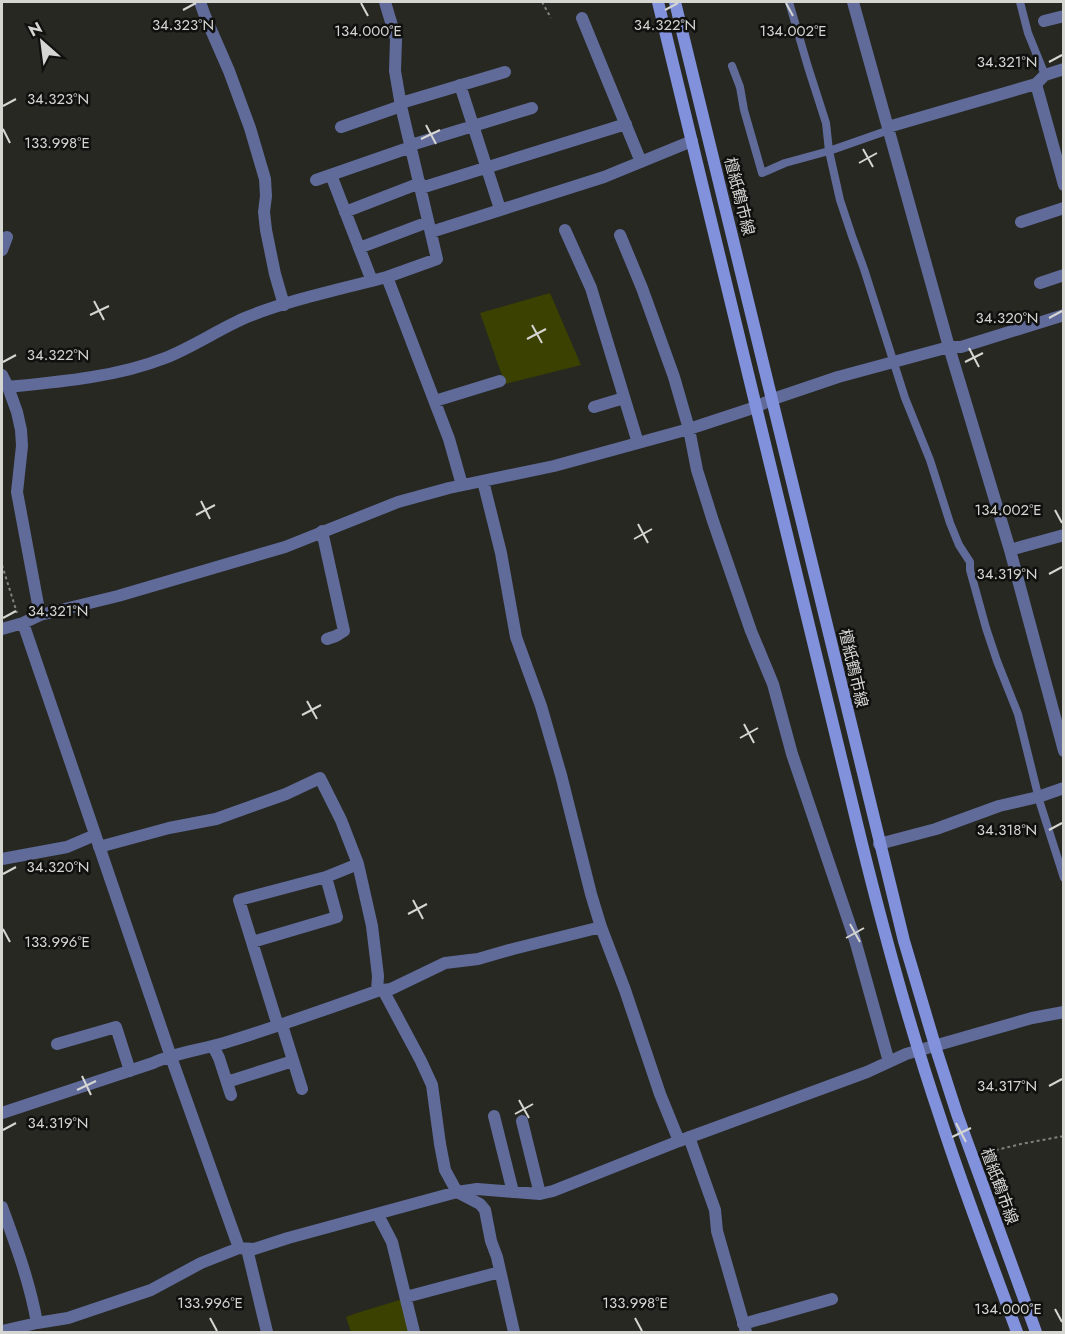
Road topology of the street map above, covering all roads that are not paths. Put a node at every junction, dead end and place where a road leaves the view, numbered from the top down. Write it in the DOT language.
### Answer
graph roads {
  1 [pos="200,2"];
  2 [pos="385,2"];
  3 [pos="658,2"];
  4 [pos="675,2"];
  5 [pos="789,2"];
  6 [pos="853,2"];
  7 [pos="1020,2"];
  8 [pos="1064,16"];
  9 [pos="582,18"];
  10 [pos="1044,21"];
  11 [pos="732,66"];
  12 [pos="1064,69"];
  13 [pos="505,72"];
  14 [pos="1041,79"];
  15 [pos="460,85"];
  16 [pos="401,104"];
  17 [pos="532,108"];
  18 [pos="626,124"];
  19 [pos="473,126"];
  20 [pos="341,127"];
  21 [pos="889,129"];
  22 [pos="692,141"];
  23 [pos="411,146"];
  24 [pos="829,151"];
  25 [pos="641,162"];
  26 [pos="486,167"];
  27 [pos="331,175"];
  28 [pos="316,180"];
  29 [pos="1064,185"];
  30 [pos="420,186"];
  31 [pos="1064,208"];
  32 [pos="500,209"];
  33 [pos="345,212"];
  34 [pos="1021,222"];
  35 [pos="430,227"];
  36 [pos="565,230"];
  37 [pos="620,235"];
  38 [pos="7,237"];
  39 [pos="359,248"];
  40 [pos="2,250"];
  41 [pos="1064,275"];
  42 [pos="387,277"];
  43 [pos="372,281"];
  44 [pos="1040,283"];
  45 [pos="284,305"];
  46 [pos="1064,315"];
  47 [pos="949,347"];
  48 [pos="893,362"];
  49 [pos="2,375"];
  50 [pos="500,381"];
  51 [pos="8,387"];
  52 [pos="624,398"];
  53 [pos="773,399"];
  54 [pos="435,401"];
  55 [pos="594,407"];
  56 [pos="756,407"];
  57 [pos="689,429"];
  58 [pos="638,443"];
  59 [pos="483,481"];
  60 [pos="462,485"];
  61 [pos="322,531"];
  62 [pos="1064,535"];
  63 [pos="1010,550"];
  64 [pos="40,615"];
  65 [pos="23,623"];
  66 [pos="2,629"];
  67 [pos="327,639"];
  68 [pos="1064,751"];
  69 [pos="1064,788"];
  70 [pos="1038,796"];
  71 [pos="97,841"];
  72 [pos="879,844"];
  73 [pos="2,859"];
  74 [pos="358,864"];
  75 [pos="326,877"];
  76 [pos="1064,878"];
  77 [pos="601,927"];
  78 [pos="252,942"];
  79 [pos="380,991"];
  80 [pos="1064,1012"];
  81 [pos="280,1025"];
  82 [pos="57,1044"];
  83 [pos="213,1046"];
  84 [pos="935,1046"];
  85 [pos="918,1050"];
  86 [pos="171,1057"];
  87 [pos="293,1061"];
  88 [pos="889,1062"];
  89 [pos="130,1071"];
  90 [pos="227,1082"];
  91 [pos="302,1089"];
  92 [pos="231,1095"];
  93 [pos="2,1113"];
  94 [pos="494,1116"];
  95 [pos="522,1121"];
  96 [pos="684,1139"];
  97 [pos="457,1192"];
  98 [pos="513,1192"];
  99 [pos="540,1194"];
  100 [pos="2,1207"];
  101 [pos="378,1215"];
  102 [pos="243,1249"];
  103 [pos="500,1272"];
  104 [pos="406,1297"];
  105 [pos="831,1299"];
  106 [pos="32,1327"];
  107 [pos="745,1328"];
  108 [pos="2,1331"];
  109 [pos="267,1332"];
  110 [pos="414,1332"];
  111 [pos="514,1332"];
  112 [pos="1017,1332"];
  113 [pos="1036,1332"];
  1 -- 45 [label="street"];
  2 -- 16 [label="street"];
  3 -- 22 [label="main road, 檀紙鶴市線"];
  4 -- 53 [label="main road, 檀紙鶴市線"];
  5 -- 24 [label="lane"];
  6 -- 21 [label="street"];
  7 -- 14 [label="lane"];
  8 -- 10 [label="street"];
  9 -- 18 [label="street"];
  11 -- 24 [label="lane"];
  12 -- 14 [label="street"];
  13 -- 15 [label="street"];
  14 -- 21 [label="street"];
  14 -- 29 [label="street"];
  15 -- 16 [label="street"];
  15 -- 19 [label="street"];
  16 -- 20 [label="street"];
  16 -- 23 [label="street"];
  17 -- 19 [label="street"];
  18 -- 25 [label="street"];
  18 -- 26 [label="street"];
  19 -- 23 [label="street"];
  19 -- 26 [label="street"];
  21 -- 24 [label="lane"];
  21 -- 47 [label="street"];
  22 -- 25 [label="street"];
  22 -- 56 [label="main road, 檀紙鶴市線"];
  23 -- 27 [label="street"];
  23 -- 30 [label="street"];
  24 -- 48 [label="lane"];
  25 -- 32 [label="street"];
  26 -- 30 [label="street"];
  26 -- 32 [label="street"];
  27 -- 28 [label="street"];
  27 -- 33 [label="street"];
  30 -- 33 [label="street"];
  30 -- 35 [label="street"];
  31 -- 34 [label="street"];
  32 -- 35 [label="street"];
  33 -- 39 [label="street"];
  35 -- 39 [label="street"];
  35 -- 42 [label="street"];
  36 -- 52 [label="street"];
  37 -- 57 [label="street"];
  38 -- 40 [label="street"];
  39 -- 43 [label="street"];
  41 -- 44 [label="street"];
  42 -- 43 [label="street"];
  42 -- 54 [label="street"];
  43 -- 45 [label="street"];
  45 -- 51 [label="street"];
  46 -- 47 [label="street"];
  47 -- 48 [label="street"];
  47 -- 63 [label="street"];
  48 -- 53 [label="street"];
  48 -- 70 [label="lane"];
  49 -- 51 [label="street"];
  50 -- 54 [label="street"];
  51 -- 64 [label="street"];
  52 -- 55 [label="street"];
  52 -- 58 [label="street"];
  53 -- 56 [label="street"];
  53 -- 72 [label="main road, 檀紙鶴市線"];
  54 -- 60 [label="street"];
  56 -- 57 [label="street"];
  56 -- 85 [label="main road, 檀紙鶴市線"];
  57 -- 58 [label="street"];
  57 -- 88 [label="street"];
  58 -- 59 [label="street"];
  59 -- 60 [label="street"];
  59 -- 77 [label="street"];
  60 -- 61 [label="street"];
  61 -- 64 [label="street"];
  61 -- 67 [label="street"];
  62 -- 63 [label="street"];
  63 -- 68 [label="street"];
  64 -- 65 [label="street"];
  65 -- 66 [label="street"];
  65 -- 71 [label="street"];
  69 -- 70 [label="street"];
  70 -- 72 [label="street"];
  70 -- 76 [label="lane"];
  71 -- 73 [label="street"];
  71 -- 74 [label="street"];
  71 -- 86 [label="street"];
  72 -- 84 [label="main road, 檀紙鶴市線"];
  74 -- 75 [label="street"];
  74 -- 79 [label="street"];
  75 -- 78 [label="street"];
  75 -- 78 [label="street"];
  77 -- 79 [label="street"];
  77 -- 96 [label="street"];
  78 -- 81 [label="street"];
  79 -- 81 [label="street"];
  79 -- 97 [label="street"];
  80 -- 84 [label="street"];
  81 -- 83 [label="street"];
  81 -- 87 [label="street"];
  82 -- 89 [label="street"];
  83 -- 86 [label="street"];
  83 -- 90 [label="street"];
  84 -- 85 [label="street"];
  84 -- 113 [label="main road, 檀紙鶴市線"];
  85 -- 88 [label="street"];
  85 -- 112 [label="main road, 檀紙鶴市線"];
  86 -- 89 [label="street"];
  86 -- 102 [label="street"];
  87 -- 90 [label="street"];
  87 -- 91 [label="street"];
  88 -- 96 [label="street"];
  89 -- 93 [label="street"];
  90 -- 92 [label="street"];
  94 -- 98 [label="street"];
  95 -- 99 [label="street"];
  96 -- 99 [label="street"];
  96 -- 107 [label="street"];
  97 -- 98 [label="street"];
  97 -- 101 [label="street"];
  97 -- 103 [label="street"];
  98 -- 99 [label="street"];
  100 -- 106 [label="street"];
  101 -- 102 [label="street"];
  101 -- 104 [label="street"];
  102 -- 106 [label="street"];
  102 -- 109 [label="street"];
  103 -- 104 [label="street"];
  103 -- 111 [label="street"];
  104 -- 110 [label="street"];
  105 -- 107 [label="street"];
  106 -- 108 [label="street"];
}
